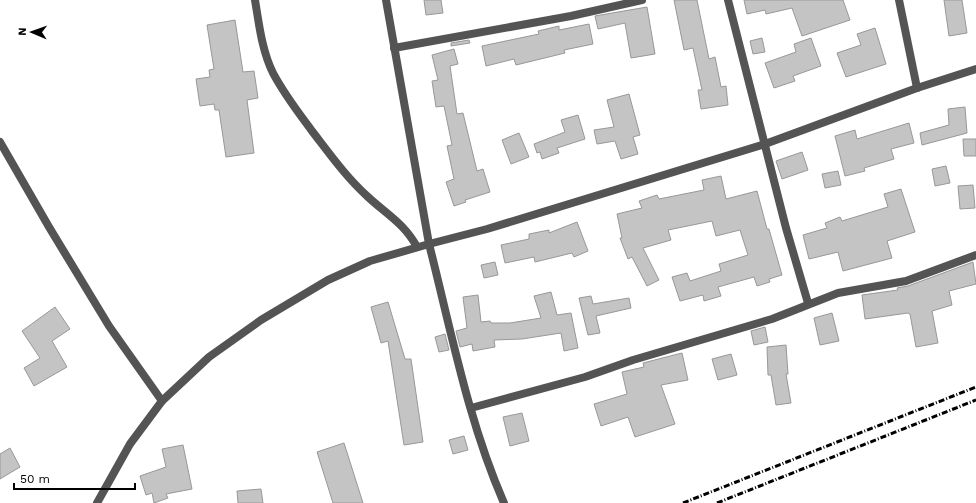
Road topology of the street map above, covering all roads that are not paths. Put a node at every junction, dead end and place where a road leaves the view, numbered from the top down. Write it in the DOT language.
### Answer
graph roads {
  1 [pos="255,0"];
  2 [pos="386,0"];
  3 [pos="642,0"];
  4 [pos="728,0"];
  5 [pos="899,0"];
  6 [pos="394,48"];
  7 [pos="976,69"];
  8 [pos="917,88"];
  9 [pos="0,142"];
  10 [pos="765,144"];
  11 [pos="429,244"];
  12 [pos="417,247"];
  13 [pos="976,255"];
  14 [pos="808,303"];
  15 [pos="162,401"];
  16 [pos="471,408"];
  17 [pos="97,503"];
  18 [pos="504,503"];
  1 -- 12 [label="street"];
  2 -- 6 [label="street"];
  3 -- 6 [label="street"];
  4 -- 10 [label="street"];
  5 -- 8 [label="street"];
  6 -- 11 [label="street"];
  7 -- 8 [label="street"];
  8 -- 10 [label="street"];
  9 -- 15 [label="street"];
  10 -- 11 [label="street"];
  10 -- 14 [label="street"];
  11 -- 12 [label="street"];
  11 -- 16 [label="street"];
  12 -- 15 [label="street"];
  13 -- 14 [label="street"];
  14 -- 16 [label="street"];
  15 -- 17 [label="street"];
  16 -- 18 [label="street"];
}
